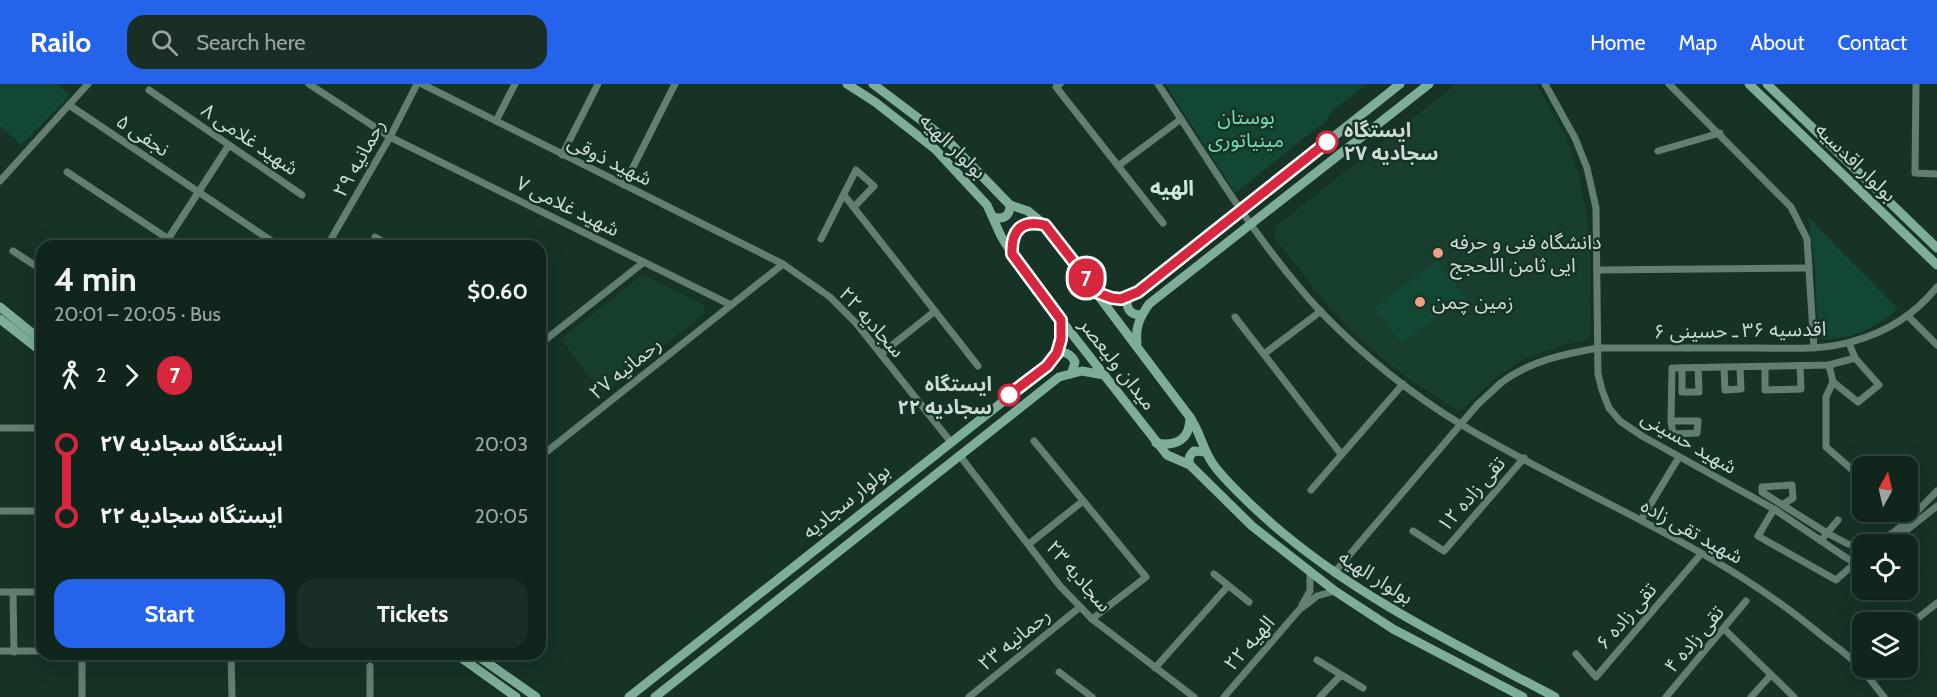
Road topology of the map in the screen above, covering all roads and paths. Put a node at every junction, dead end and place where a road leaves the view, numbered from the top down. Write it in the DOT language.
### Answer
graph roads {
  1 [pos="88,84"];
  2 [pos="309,84"];
  3 [pos="417,84"];
  4 [pos="422,84"];
  5 [pos="515,84"];
  6 [pos="598,84"];
  7 [pos="675,84"];
  8 [pos="847,84"];
  9 [pos="873,84"];
  10 [pos="1060,84"];
  11 [pos="1158,84"];
  12 [pos="1400,84"];
  13 [pos="1429,84"];
  14 [pos="1669,84"];
  15 [pos="1749,84"];
  16 [pos="1767,84"];
  17 [pos="1916,84"];
  18 [pos="1548,85"];
  19 [pos="149,90"];
  20 [pos="69,105"];
  21 [pos="1181,119"];
  22 [pos="496,121"];
  23 [pos="1720,133"];
  24 [pos="390,137"];
  25 [pos="229,145"];
  26 [pos="1658,151"];
  27 [pos="562,156"];
  28 [pos="1118,166"];
  29 [pos="67,172"];
  30 [pos="1937,174"];
  31 [pos="0,181"];
  32 [pos="624,185"];
  33 [pos="198,192"];
  34 [pos="302,195"];
  35 [pos="844,195"];
  36 [pos="1010,204"];
  37 [pos="854,207"];
  38 [pos="1242,210"];
  39 [pos="993,217"];
  40 [pos="1163,223"];
  41 [pos="1045,225"];
  42 [pos="1252,225"];
  43 [pos="375,237"];
  44 [pos="168,239"];
  45 [pos="821,239"];
  46 [pos="270,240"];
  47 [pos="330,240"];
  48 [pos="380,240"];
  49 [pos="1937,248"];
  50 [pos="13,250"];
  51 [pos="1012,254"];
  52 [pos="644,261"];
  53 [pos="783,264"];
  54 [pos="1937,265"];
  55 [pos="36,266"];
  56 [pos="1809,268"];
  57 [pos="1598,270"];
  58 [pos="1937,287"];
  59 [pos="1098,293"];
  60 [pos="1128,297"];
  61 [pos="731,305"];
  62 [pos="0,307"];
  63 [pos="935,311"];
  64 [pos="1321,311"];
  65 [pos="1141,315"];
  66 [pos="1235,316"];
  67 [pos="1908,316"];
  68 [pos="0,319"];
  69 [pos="1061,320"];
  70 [pos="36,336"];
  71 [pos="546,339"];
  72 [pos="1849,343"];
  73 [pos="1137,345"];
  74 [pos="1937,345"];
  75 [pos="36,347"];
  76 [pos="1598,348"];
  77 [pos="1814,348"];
  78 [pos="1057,353"];
  79 [pos="881,354"];
  80 [pos="1264,354"];
  81 [pos="1855,358"];
  82 [pos="978,366"];
  83 [pos="1800,366"];
  84 [pos="1829,366"];
  85 [pos="1724,367"];
  86 [pos="1740,367"];
  87 [pos="1765,367"];
  88 [pos="1682,368"];
  89 [pos="1698,368"];
  90 [pos="1072,372"];
  91 [pos="1105,376"];
  92 [pos="1833,382"];
  93 [pos="1403,384"];
  94 [pos="1190,416"];
  95 [pos="1671,421"];
  96 [pos="1461,424"];
  97 [pos="0,428"];
  98 [pos="36,428"];
  99 [pos="950,441"];
  100 [pos="1034,441"];
  101 [pos="1156,443"];
  102 [pos="546,452"];
  103 [pos="1205,452"];
  104 [pos="1341,454"];
  105 [pos="960,456"];
  106 [pos="1679,456"];
  107 [pos="1524,458"];
  108 [pos="1190,465"];
  109 [pos="1852,469"];
  110 [pos="1311,490"];
  111 [pos="1937,491"];
  112 [pos="1083,501"];
  113 [pos="1782,505"];
  114 [pos="1937,506"];
  115 [pos="1774,509"];
  116 [pos="0,511"];
  117 [pos="36,511"];
  118 [pos="1641,520"];
  119 [pos="1838,520"];
  120 [pos="1413,531"];
  121 [pos="1827,533"];
  122 [pos="1891,534"];
  123 [pos="1901,534"];
  124 [pos="1821,541"];
  125 [pos="1029,544"];
  126 [pos="1852,544"];
  127 [pos="1701,554"];
  128 [pos="1852,561"];
  129 [pos="1852,566"];
  130 [pos="1310,573"];
  131 [pos="1334,573"];
  132 [pos="1214,574"];
  133 [pos="1228,586"];
  134 [pos="1335,591"];
  135 [pos="0,592"];
  136 [pos="13,592"];
  137 [pos="36,592"];
  138 [pos="1746,601"];
  139 [pos="1249,602"];
  140 [pos="1937,603"];
  141 [pos="1080,607"];
  142 [pos="1299,610"];
  143 [pos="1918,618"];
  144 [pos="1092,619"];
  145 [pos="1724,628"];
  146 [pos="0,651"];
  147 [pos="36,651"];
  148 [pos="14,652"];
  149 [pos="1576,654"];
  150 [pos="1852,657"];
  151 [pos="82,660"];
  152 [pos="233,660"];
  153 [pos="464,660"];
  154 [pos="484,660"];
  155 [pos="1317,660"];
  156 [pos="370,666"];
  157 [pos="1155,668"];
  158 [pos="1059,672"];
  159 [pos="1341,675"];
  160 [pos="1771,675"];
  161 [pos="1871,678"];
  162 [pos="1363,688"];
  163 [pos="82,697"];
  164 [pos="232,697"];
  165 [pos="370,697"];
  166 [pos="516,697"];
  167 [pos="536,697"];
  168 [pos="629,697"];
  169 [pos="656,697"];
  170 [pos="969,697"];
  171 [pos="1092,697"];
  172 [pos="1194,697"];
  173 [pos="1224,697"];
  174 [pos="1320,697"];
  175 [pos="1523,697"];
  176 [pos="1556,697"];
  177 [pos="1666,697"];
  178 [pos="1751,697"];
  179 [pos="1794,697"];
  180 [pos="1884,697"];
  1 -- 20 [label="street"];
  2 -- 24 [label="street, شهید غلامی ۷"];
  3 -- 24 [label="street, رحمانیه ۲۹"];
  4 -- 22 [label="street, شهید ذوقی"];
  5 -- 22 [label="street"];
  6 -- 27 [label="street"];
  7 -- 32 [label="street"];
  8 -- 39 [label="main road, بولوار الهیه"];
  9 -- 36 [label="main road, بولوار الهیه"];
  10 -- 28 [label="street"];
  11 -- 21 [label="street, شهید تقی زاده"];
  12 -- 38 [label="main road"];
  13 -- 42 [label="main road"];
  14 -- 23 [label="street"];
  15 -- 54 [label="main road, بولوار اقدسیه"];
  16 -- 49 [label="main road, بولوار اقدسیه"];
  17 -- 30 [label="street"];
  18 -- 57 [label="street, شهید حسینی"];
  19 -- 25 [label="street, شهید غلامی ۸"];
  20 -- 31 [label="street"];
  20 -- 33 [label="street, نجفی ۵"];
  21 -- 28 [label="street"];
  21 -- 38 [label="street, شهید تقی زاده"];
  22 -- 27 [label="street, شهید ذوقی"];
  23 -- 26 [label="street"];
  23 -- 56 [label="street"];
  24 -- 47 [label="street, رحمانیه ۲۹"];
  24 -- 52 [label="street, شهید غلامی ۷"];
  25 -- 33 [label="street"];
  25 -- 34 [label="street, شهید غلامی ۸"];
  27 -- 32 [label="street, شهید ذوقی"];
  28 -- 40 [label="street"];
  29 -- 44 [label="street"];
  32 -- 53 [label="street, شهید ذوقی"];
  33 -- 44 [label="street"];
  33 -- 46 [label="street, نجفی ۵"];
  35 -- 37 [label="street"];
  35 -- 37 [label="street"];
  35 -- 45 [label="street"];
  36 -- 39 [label="main road"];
  36 -- 41 [label="main road, بولوار الهیه"];
  37 -- 63 [label="street"];
  38 -- 42 [label="street, شهید تقی زاده"];
  38 -- 60 [label="main road"];
  39 -- 51 [label="main road, بولوار الهیه"];
  41 -- 51 [label="main road"];
  41 -- 59 [label="main road, میدان ولیعصر"];
  42 -- 64 [label="street, شهید تقی زاده"];
  42 -- 65 [label="main road"];
  43 -- 48 [label="street"];
  50 -- 55 [label="street"];
  51 -- 69 [label="main road, میدان ولیعصر"];
  52 -- 61 [label="street, شهید غلامی ۷"];
  52 -- 71 [label="street"];
  53 -- 61 [label="street, رحمانیه ۲۷"];
  53 -- 79 [label="street, سجادیه ۲۲"];
  56 -- 57 [label="street"];
  56 -- 77 [label="street"];
  57 -- 76 [label="street, شهید حسینی"];
  58 -- 67 [label="street, اقدسیه ۳۶ ـ حسینی ۶"];
  59 -- 60 [label="main road"];
  59 -- 73 [label="main road, میدان ولیعصر"];
  60 -- 65 [label="main road"];
  61 -- 102 [label="street, رحمانیه ۲۷"];
  62 -- 70 [label="main road"];
  63 -- 79 [label="street"];
  63 -- 82 [label="street"];
  64 -- 80 [label="street"];
  64 -- 93 [label="street, شهید تقی زاده"];
  65 -- 73 [label="main road"];
  66 -- 80 [label="street"];
  67 -- 72 [label="street, اقدسیه ۳۶ ـ حسینی ۶"];
  67 -- 74 [label="street"];
  68 -- 75 [label="main road"];
  69 -- 78 [label="main road"];
  69 -- 91 [label="main road, میدان ولیعصر"];
  72 -- 77 [label="street, اقدسیه ۳۶ ـ حسینی ۶"];
  72 -- 81 [label="street"];
  73 -- 94 [label="main road, میدان ولیعصر"];
  76 -- 77 [label="street, اقدسیه ۳۶ ـ حسینی ۶"];
  76 -- 96 [label="street, اقدسیه ۳۶ ـ حسینی ۶"];
  76 -- 106 [label="street, شهید حسینی"];
  78 -- 90 [label="main road"];
  78 -- 99 [label="main road, بولوار سجادیه"];
  79 -- 99 [label="street, سجادیه ۲۲"];
  80 -- 104 [label="street"];
  81 -- 84 [label="street"];
  81 -- 92 [label="street"];
  83 -- 84 [label="street"];
  83 -- 87 [label="street"];
  83 -- 87 [label="street"];
  84 -- 92 [label="street"];
  85 -- 86 [label="street"];
  85 -- 86 [label="street"];
  85 -- 89 [label="street"];
  86 -- 87 [label="street"];
  88 -- 89 [label="street"];
  88 -- 89 [label="street"];
  88 -- 95 [label="street"];
  90 -- 91 [label="main road"];
  90 -- 105 [label="main road, بولوار سجادیه"];
  91 -- 101 [label="main road, میدان ولیعصر"];
  92 -- 109 [label="street"];
  93 -- 96 [label="street, شهید تقی زاده"];
  93 -- 104 [label="street"];
  94 -- 101 [label="main road"];
  94 -- 103 [label="main road, میدان ولیعصر"];
  96 -- 107 [label="street, شهید تقی زاده"];
  96 -- 131 [label="street, اقدسیه ۳۶ ـ حسینی ۶"];
  97 -- 98 [label="street"];
  99 -- 168 [label="main road, بولوار سجادیه"];
  100 -- 112 [label="street"];
  101 -- 108 [label="main road, میدان ولیعصر"];
  103 -- 108 [label="main road"];
  103 -- 131 [label="main road, بولوار الهیه"];
  104 -- 110 [label="street"];
  105 -- 125 [label="street, سجادیه ۲۳"];
  105 -- 169 [label="main road, بولوار سجادیه"];
  106 -- 115 [label="street, شهید حسینی"];
  106 -- 118 [label="street"];
  107 -- 118 [label="street, شهید تقی زاده"];
  107 -- 120 [label="street, تقی زاده ۱۲"];
  108 -- 130 [label="main road, بولوار الهیه"];
  111 -- 122 [label="street"];
  112 -- 125 [label="street"];
  112 -- 144 [label="street"];
  113 -- 113 [label="street"];
  113 -- 121 [label="street"];
  114 -- 123 [label="street"];
  115 -- 124 [label="street, شهید حسینی"];
  115 -- 129 [label="street"];
  116 -- 117 [label="street"];
  118 -- 127 [label="street, شهید تقی زاده"];
  119 -- 121 [label="street"];
  121 -- 124 [label="street"];
  121 -- 126 [label="street"];
  124 -- 128 [label="street, شهید حسینی"];
  125 -- 141 [label="street, سجادیه ۲۳"];
  127 -- 149 [label="street, تقی زاده ۶"];
  127 -- 150 [label="street, شهید تقی زاده"];
  130 -- 134 [label="main road, بولوار الهیه"];
  130 -- 142 [label="street"];
  131 -- 176 [label="main road, بولوار الهیه"];
  132 -- 133 [label="street"];
  133 -- 139 [label="street"];
  133 -- 157 [label="street"];
  134 -- 142 [label="street"];
  134 -- 175 [label="main road, بولوار الهیه"];
  135 -- 136 [label="street"];
  136 -- 137 [label="street"];
  136 -- 148 [label="street"];
  138 -- 145 [label="street, تقی زاده ۴"];
  140 -- 143 [label="street"];
  141 -- 144 [label="street, سجادیه ۲۳"];
  141 -- 170 [label="street, رحمانیه ۲۳"];
  142 -- 173 [label="street, الهیه ۲۲"];
  144 -- 157 [label="street, سجادیه ۲۳"];
  145 -- 160 [label="street"];
  145 -- 177 [label="street, تقی زاده ۴"];
  146 -- 148 [label="street"];
  147 -- 148 [label="street"];
  151 -- 163 [label="street"];
  152 -- 164 [label="street"];
  153 -- 166 [label="main road"];
  154 -- 167 [label="main road"];
  155 -- 159 [label="street"];
  156 -- 165 [label="street"];
  157 -- 172 [label="street, سجادیه ۲۳"];
  158 -- 171 [label="street"];
  159 -- 162 [label="street"];
  159 -- 174 [label="street"];
  160 -- 178 [label="street"];
  160 -- 179 [label="street"];
  161 -- 180 [label="street, شهید تقی زاده"];
}
